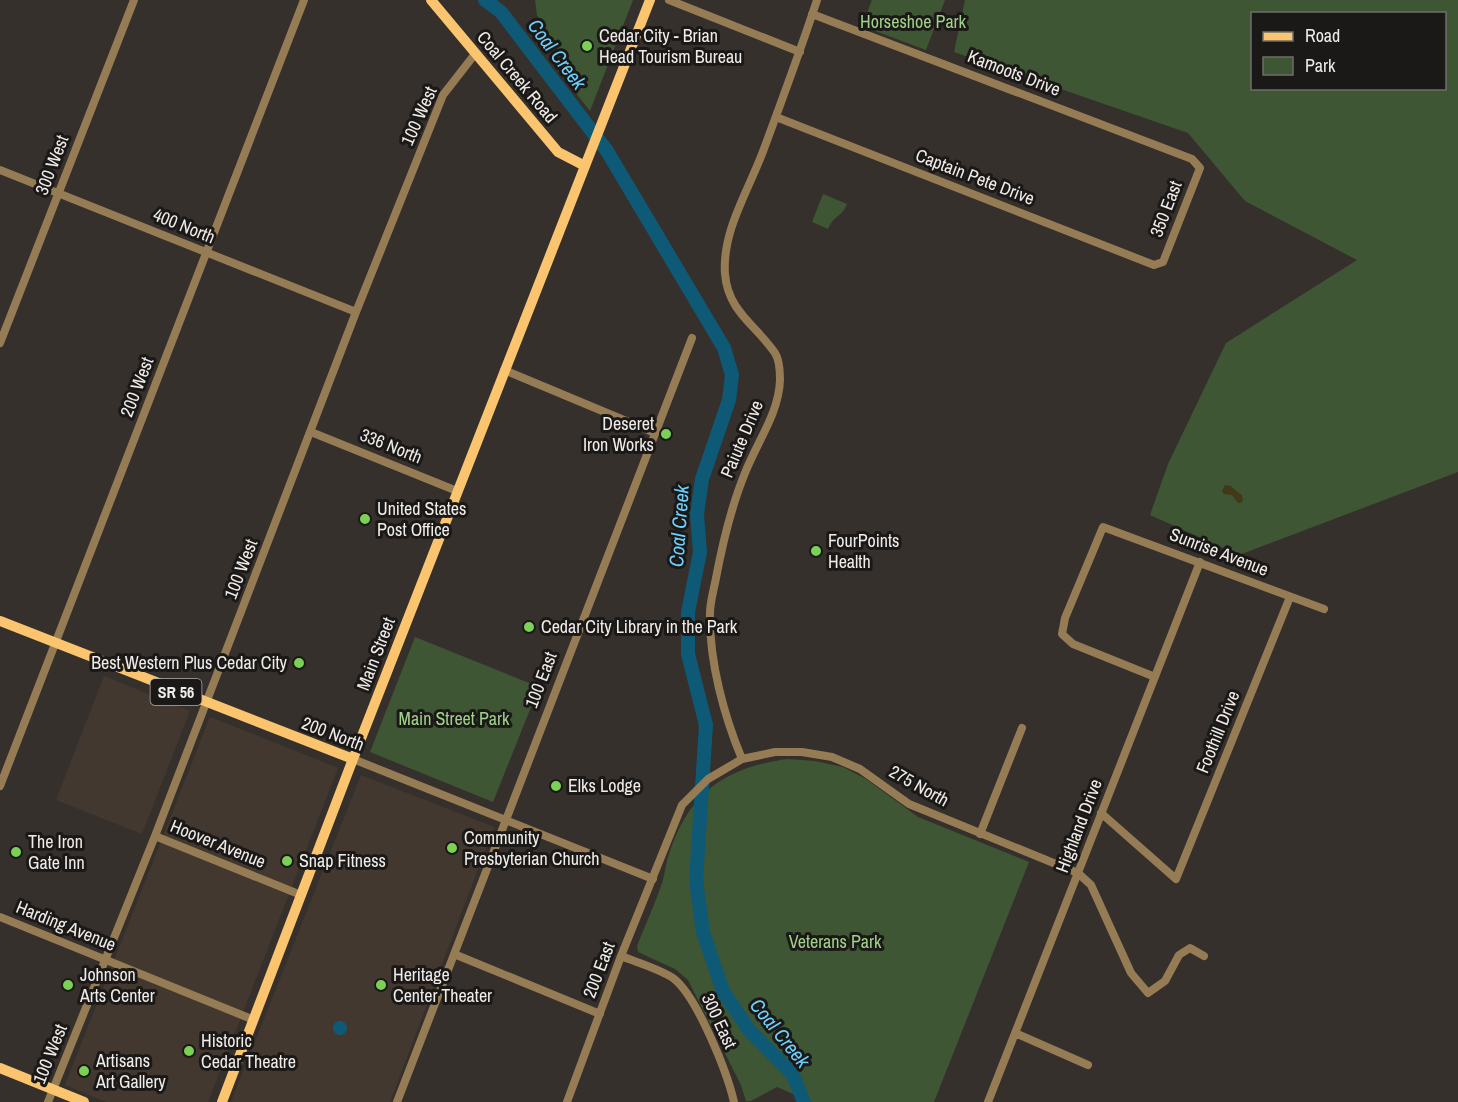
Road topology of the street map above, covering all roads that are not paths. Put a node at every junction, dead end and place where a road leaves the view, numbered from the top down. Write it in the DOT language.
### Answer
graph roads {
  1 [pos="134,0"];
  2 [pos="304,0"];
  3 [pos="431,0"];
  4 [pos="650,0"];
  5 [pos="669,0"];
  6 [pos="817,0"];
  7 [pos="812,14"];
  8 [pos="800,52"];
  9 [pos="475,54"];
  10 [pos="776,117"];
  11 [pos="585,166"];
  12 [pos="1200,168"];
  13 [pos="0,170"];
  14 [pos="58,194"];
  15 [pos="206,253"];
  16 [pos="1163,262"];
  17 [pos="356,312"];
  18 [pos="692,338"];
  19 [pos="0,343"];
  20 [pos="504,370"];
  21 [pos="311,432"];
  22 [pos="655,433"];
  23 [pos="458,491"];
  24 [pos="1200,562"];
  25 [pos="1290,597"];
  26 [pos="1324,609"];
  27 [pos="0,621"];
  28 [pos="56,643"];
  29 [pos="1155,677"];
  30 [pos="206,704"];
  31 [pos="1022,728"];
  32 [pos="353,759"];
  33 [pos="742,759"];
  34 [pos="0,786"];
  35 [pos="682,805"];
  36 [pos="1101,813"];
  37 [pos="505,820"];
  38 [pos="980,834"];
  39 [pos="155,836"];
  40 [pos="1078,873"];
  41 [pos="653,879"];
  42 [pos="301,895"];
  43 [pos="0,917"];
  44 [pos="454,954"];
  45 [pos="621,956"];
  46 [pos="1204,956"];
  47 [pos="106,960"];
  48 [pos="600,1014"];
  49 [pos="254,1020"];
  50 [pos="1015,1033"];
  51 [pos="1088,1065"];
  52 [pos="0,1068"];
  53 [pos="53,1090"];
  54 [pos="48,1102"];
  55 [pos="84,1102"];
  56 [pos="222,1102"];
  57 [pos="397,1102"];
  58 [pos="567,1102"];
  59 [pos="734,1102"];
  60 [pos="988,1102"];
  1 -- 14 [label="street, 300 West"];
  2 -- 15 [label="street, 200 West"];
  3 -- 9 [label="main road, Coal Creek Road"];
  4 -- 11 [label="main road, Main Street"];
  5 -- 8 [label="street"];
  6 -- 7 [label="street, Paiute Drive"];
  7 -- 8 [label="street, Paiute Drive"];
  7 -- 12 [label="street, Kamoots Drive"];
  8 -- 10 [label="street, Paiute Drive"];
  9 -- 11 [label="main road, Coal Creek Road"];
  9 -- 17 [label="street, 100 West"];
  10 -- 16 [label="street, Captain Pete Drive"];
  10 -- 33 [label="street, Paiute Drive"];
  11 -- 20 [label="main road, Main Street"];
  12 -- 16 [label="street, 350 East"];
  13 -- 14 [label="street, 400 North"];
  14 -- 15 [label="street, 400 North"];
  14 -- 19 [label="street, 300 West"];
  15 -- 17 [label="street, 400 North"];
  15 -- 28 [label="street, 200 West"];
  17 -- 21 [label="street, 100 West"];
  18 -- 22 [label="street, 100 East"];
  20 -- 22 [label="street"];
  20 -- 23 [label="main road, Main Street"];
  21 -- 23 [label="street, 336 North"];
  21 -- 30 [label="street, 100 West"];
  22 -- 37 [label="street, 100 East"];
  23 -- 32 [label="main road, Main Street"];
  24 -- 25 [label="street, Sunrise Avenue"];
  24 -- 29 [label="street, Highland Drive"];
  24 -- 29 [label="street, Sunrise Avenue"];
  25 -- 26 [label="street, Sunrise Avenue"];
  25 -- 36 [label="street, Foothill Drive"];
  27 -- 28 [label="main road, 200 North / SR 56"];
  28 -- 30 [label="main road, 200 North / SR 56"];
  28 -- 34 [label="street, 200 West"];
  29 -- 36 [label="street, Highland Drive"];
  30 -- 32 [label="main road, 200 North / SR 56"];
  30 -- 39 [label="street, 100 West"];
  31 -- 38 [label="street"];
  32 -- 37 [label="street, 200 North"];
  32 -- 42 [label="main road, Main Street"];
  33 -- 35 [label="street, 275 North"];
  33 -- 38 [label="street, 275 North"];
  35 -- 41 [label="street, 200 East"];
  36 -- 40 [label="street, Highland Drive"];
  37 -- 41 [label="street, 200 North"];
  37 -- 44 [label="street, 100 East"];
  38 -- 40 [label="street, 275 North"];
  39 -- 42 [label="street, Hoover Avenue"];
  39 -- 47 [label="street, 100 West"];
  40 -- 46 [label="street"];
  40 -- 50 [label="street, Highland Drive"];
  41 -- 45 [label="street, 200 East"];
  42 -- 49 [label="main road, Main Street"];
  43 -- 47 [label="street, Harding Avenue"];
  44 -- 48 [label="street"];
  44 -- 57 [label="street, 100 East"];
  45 -- 48 [label="street, 200 East"];
  45 -- 59 [label="street, 300 East"];
  47 -- 49 [label="street, Harding Avenue"];
  47 -- 53 [label="street, 100 West"];
  48 -- 58 [label="street, 200 East"];
  49 -- 56 [label="main road, Main Street"];
  50 -- 51 [label="street"];
  50 -- 60 [label="street, Highland Drive"];
  52 -- 53 [label="main road"];
  53 -- 54 [label="street, 100 West"];
  53 -- 55 [label="main road"];
}
